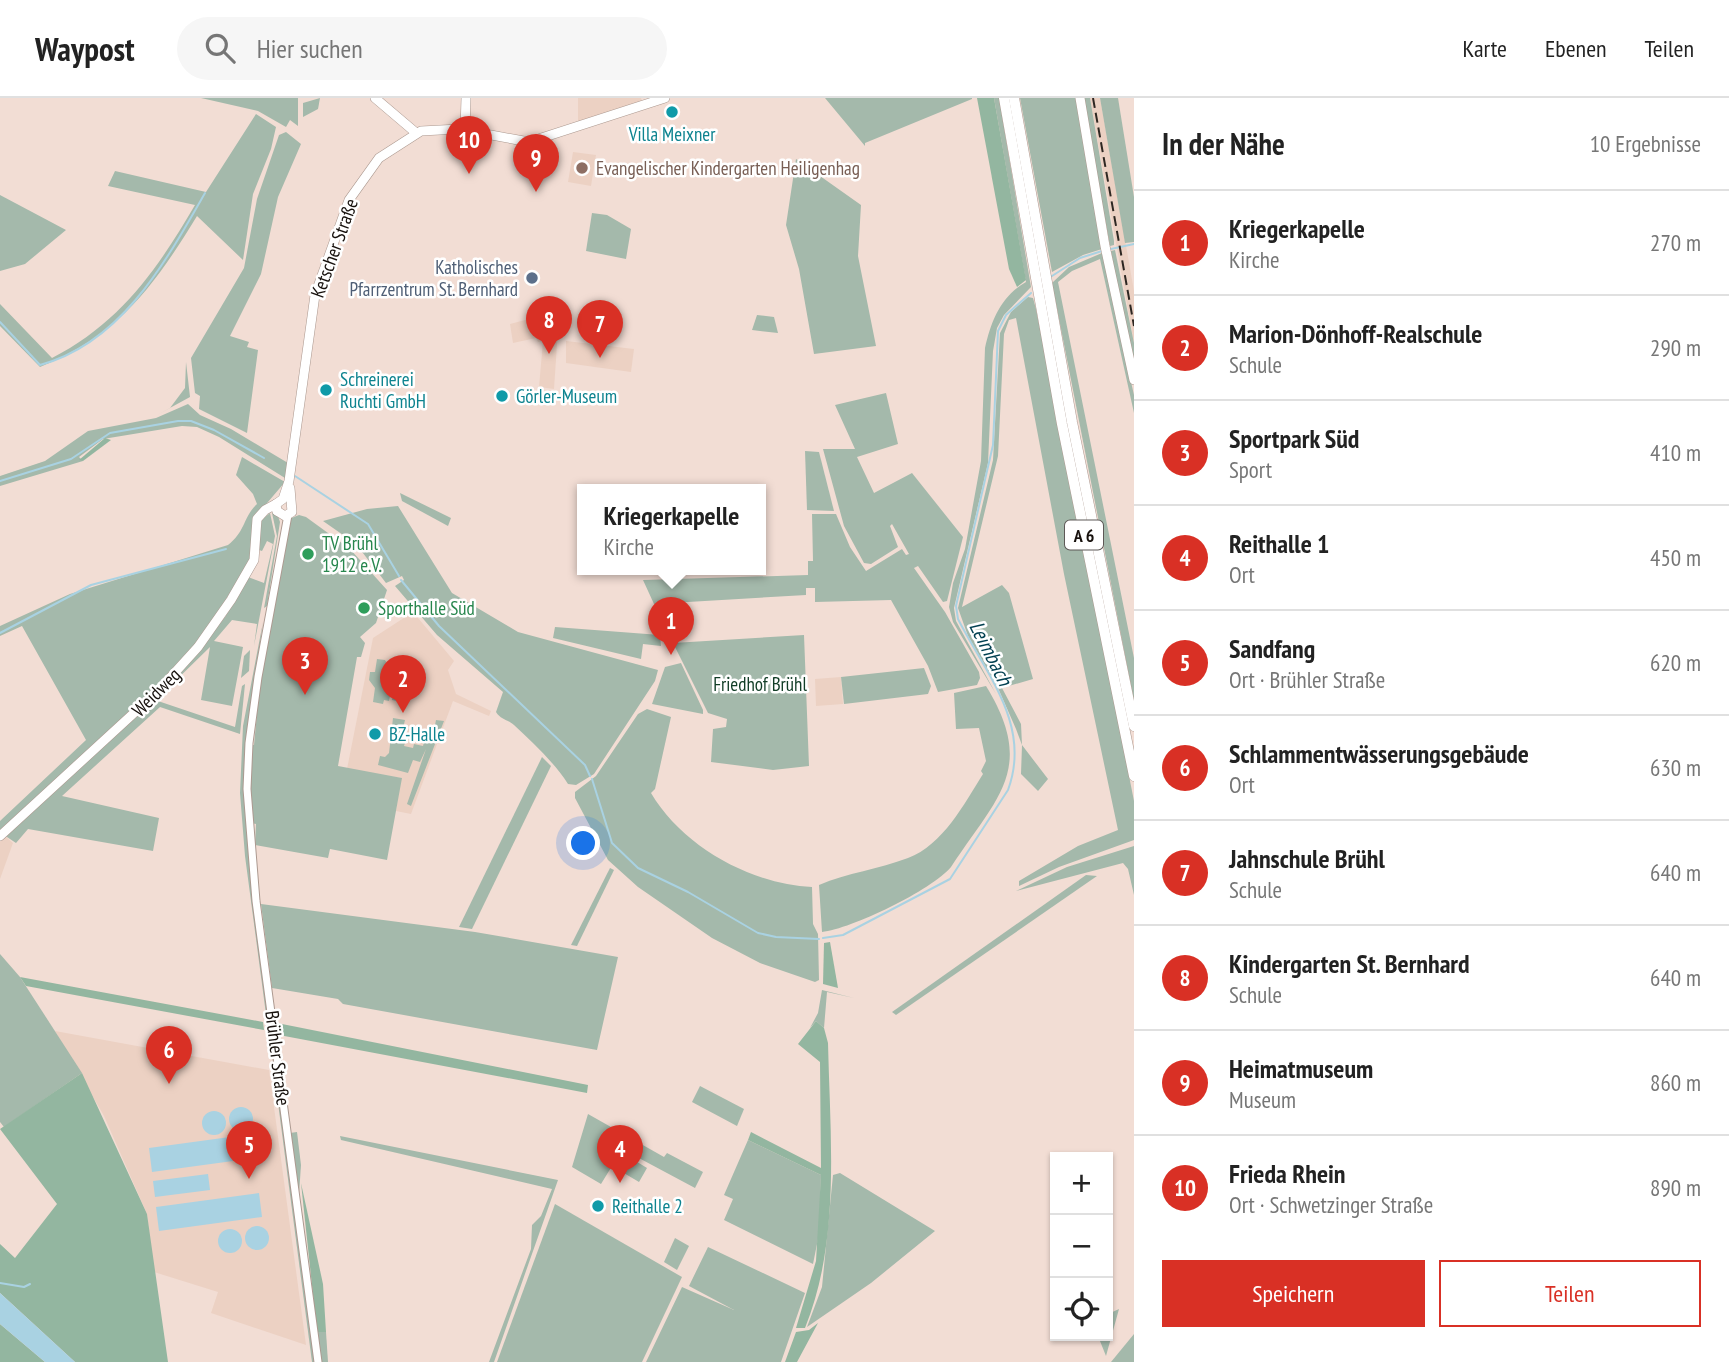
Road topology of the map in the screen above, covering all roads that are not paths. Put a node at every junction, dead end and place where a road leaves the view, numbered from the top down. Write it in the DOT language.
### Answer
graph roads {
  1 [pos="375,98"];
  2 [pos="466,98"];
  3 [pos="665,98"];
  4 [pos="1004,98"];
  5 [pos="1014,98"];
  6 [pos="1080,98"];
  7 [pos="465,130"];
  8 [pos="415,132"];
  9 [pos="1134,380"];
  10 [pos="282,508"];
  11 [pos="1134,726"];
  12 [pos="1134,776"];
  13 [pos="0,836"];
  14 [pos="318,1362"];
  1 -- 8 [label="main road"];
  2 -- 7 [label="main road"];
  3 -- 7 [label="main road"];
  4 -- 12 [label="highway, A 6"];
  5 -- 11 [label="highway, A 6"];
  6 -- 9 [label="main road"];
  7 -- 8 [label="main road"];
  8 -- 10 [label="main road, Ketscher Straße"];
  10 -- 13 [label="main road, Weidweg"];
  10 -- 14 [label="street, Brühler Straße"];
}
